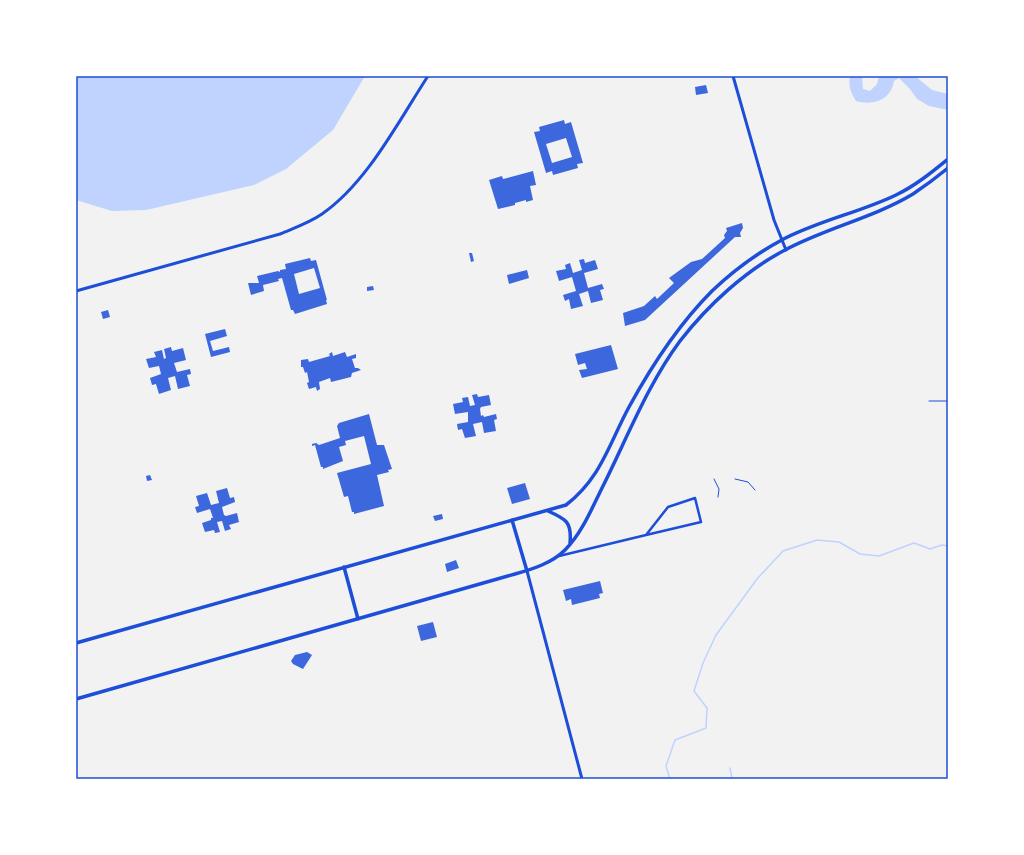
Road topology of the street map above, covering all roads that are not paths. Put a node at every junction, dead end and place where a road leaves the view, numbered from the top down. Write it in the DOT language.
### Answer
graph roads {
  1 [pos="428,76"];
  2 [pos="733,76"];
  3 [pos="948,159"];
  4 [pos="948,168"];
  5 [pos="780,240"];
  6 [pos="786,250"];
  7 [pos="76,291"];
  8 [pos="548,510"];
  9 [pos="512,520"];
  10 [pos="646,535"];
  11 [pos="570,544"];
  12 [pos="556,557"];
  13 [pos="344,567"];
  14 [pos="527,571"];
  15 [pos="358,619"];
  16 [pos="76,643"];
  17 [pos="76,699"];
  18 [pos="582,779"];
  1 -- 7 [label="street"];
  2 -- 5 [label="street"];
  3 -- 5 [label="main road"];
  4 -- 6 [label="main road"];
  5 -- 6 [label="street"];
  5 -- 8 [label="main road"];
  6 -- 11 [label="main road"];
  8 -- 9 [label="main road"];
  8 -- 11 [label="main road"];
  9 -- 13 [label="main road"];
  9 -- 14 [label="main road"];
  10 -- 10 [label="street"];
  10 -- 12 [label="street"];
  11 -- 12 [label="main road"];
  12 -- 14 [label="main road"];
  13 -- 15 [label="main road"];
  13 -- 16 [label="main road"];
  14 -- 15 [label="main road"];
  14 -- 18 [label="street"];
  15 -- 17 [label="main road"];
}
